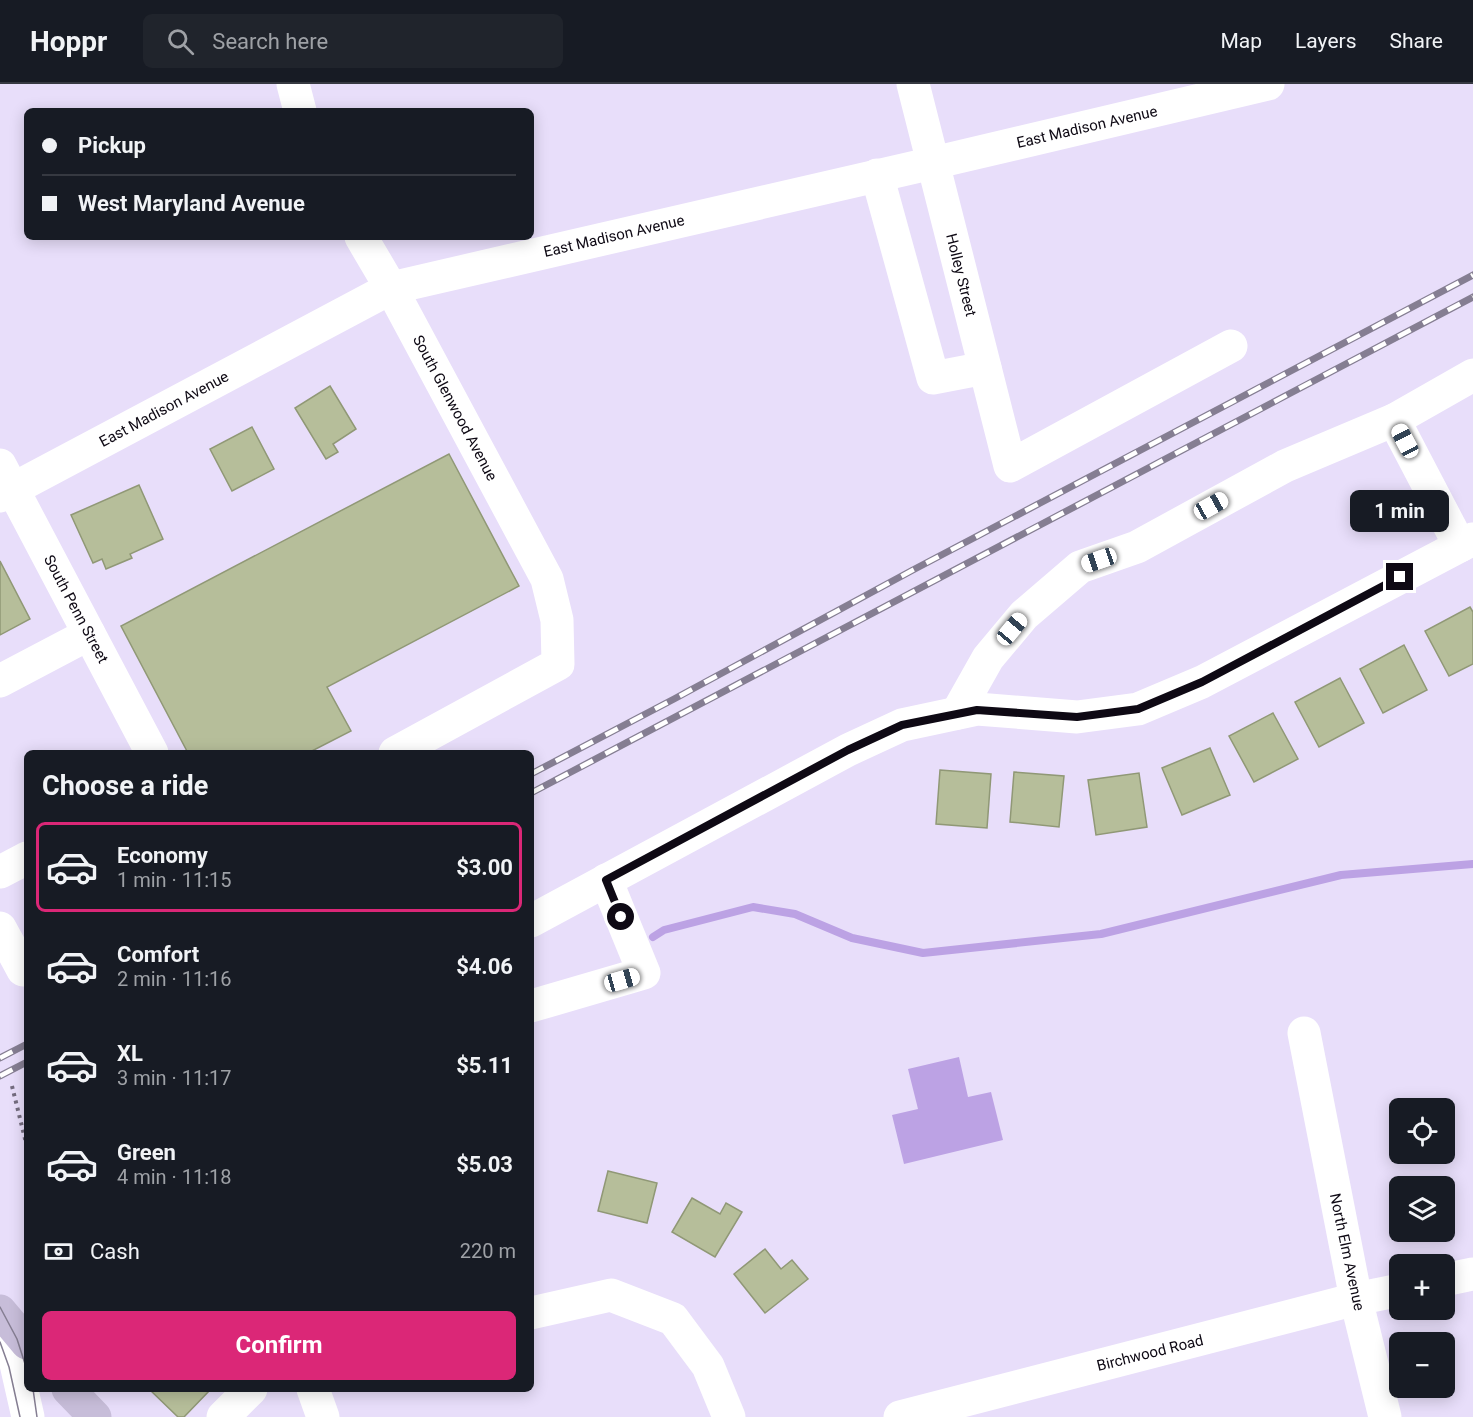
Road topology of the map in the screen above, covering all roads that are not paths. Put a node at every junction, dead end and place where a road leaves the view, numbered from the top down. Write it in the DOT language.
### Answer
graph roads {
  1 [pos="293,84"];
  2 [pos="913,84"];
  3 [pos="1268,84"];
  4 [pos="1166,96"];
  5 [pos="299,108"];
  6 [pos="933,164"];
  7 [pos="877,175"];
  8 [pos="364,240"];
  9 [pos="392,288"];
  10 [pos="1232,346"];
  11 [pos="985,368"];
  12 [pos="1473,375"];
  13 [pos="1394,420"];
  14 [pos="4,483"];
  15 [pos="1466,542"];
  16 [pos="89,634"];
  17 [pos="0,681"];
  18 [pos="957,713"];
  19 [pos="150,750"];
  20 [pos="400,750"];
  21 [pos="24,860"];
  22 [pos="0,872"];
  23 [pos="606,880"];
  24 [pos="534,919"];
  25 [pos="0,928"];
  26 [pos="23,970"];
  27 [pos="534,1005"];
  28 [pos="1304,1033"];
  29 [pos="1473,1274"];
  30 [pos="1455,1278"];
  31 [pos="1389,1292"];
  32 [pos="1356,1299"];
  33 [pos="0,1311"];
  34 [pos="534,1312"];
  35 [pos="0,1321"];
  36 [pos="24,1339"];
  37 [pos="71,1392"];
  38 [pos="248,1392"];
  39 [pos="314,1392"];
  40 [pos="23,1401"];
  41 [pos="95,1417"];
  42 [pos="223,1417"];
  43 [pos="323,1417"];
  44 [pos="729,1417"];
  45 [pos="900,1417"];
  46 [pos="1386,1417"];
  1 -- 5 [label="street"];
  2 -- 6 [label="street, Holley Street"];
  3 -- 4 [label="street, East Madison Avenue"];
  4 -- 6 [label="street, East Madison Avenue"];
  6 -- 7 [label="street, East Madison Avenue"];
  6 -- 11 [label="street, Holley Street"];
  7 -- 9 [label="street, East Madison Avenue"];
  7 -- 11 [label="street"];
  8 -- 9 [label="street, South Glenwood Avenue"];
  9 -- 14 [label="street, East Madison Avenue"];
  9 -- 20 [label="street, South Glenwood Avenue"];
  10 -- 11 [label="street, Holley Street"];
  12 -- 13 [label="street"];
  13 -- 15 [label="street"];
  13 -- 18 [label="street"];
  14 -- 16 [label="street, South Penn Street"];
  15 -- 18 [label="street"];
  16 -- 17 [label="street"];
  16 -- 19 [label="street, South Penn Street"];
  18 -- 23 [label="street"];
  21 -- 22 [label="street"];
  23 -- 24 [label="street"];
  23 -- 27 [label="street"];
  25 -- 26 [label="street"];
  28 -- 32 [label="street, North Elm Avenue"];
  29 -- 30 [label="street"];
  31 -- 32 [label="street, Birchwood Road"];
  32 -- 45 [label="street, Birchwood Road"];
  32 -- 46 [label="street, North Elm Avenue"];
  33 -- 36 [label="main road"];
  34 -- 44 [label="street"];
  35 -- 40 [label="street"];
  37 -- 41 [label="main road"];
  38 -- 42 [label="street"];
  39 -- 43 [label="street"];
}
